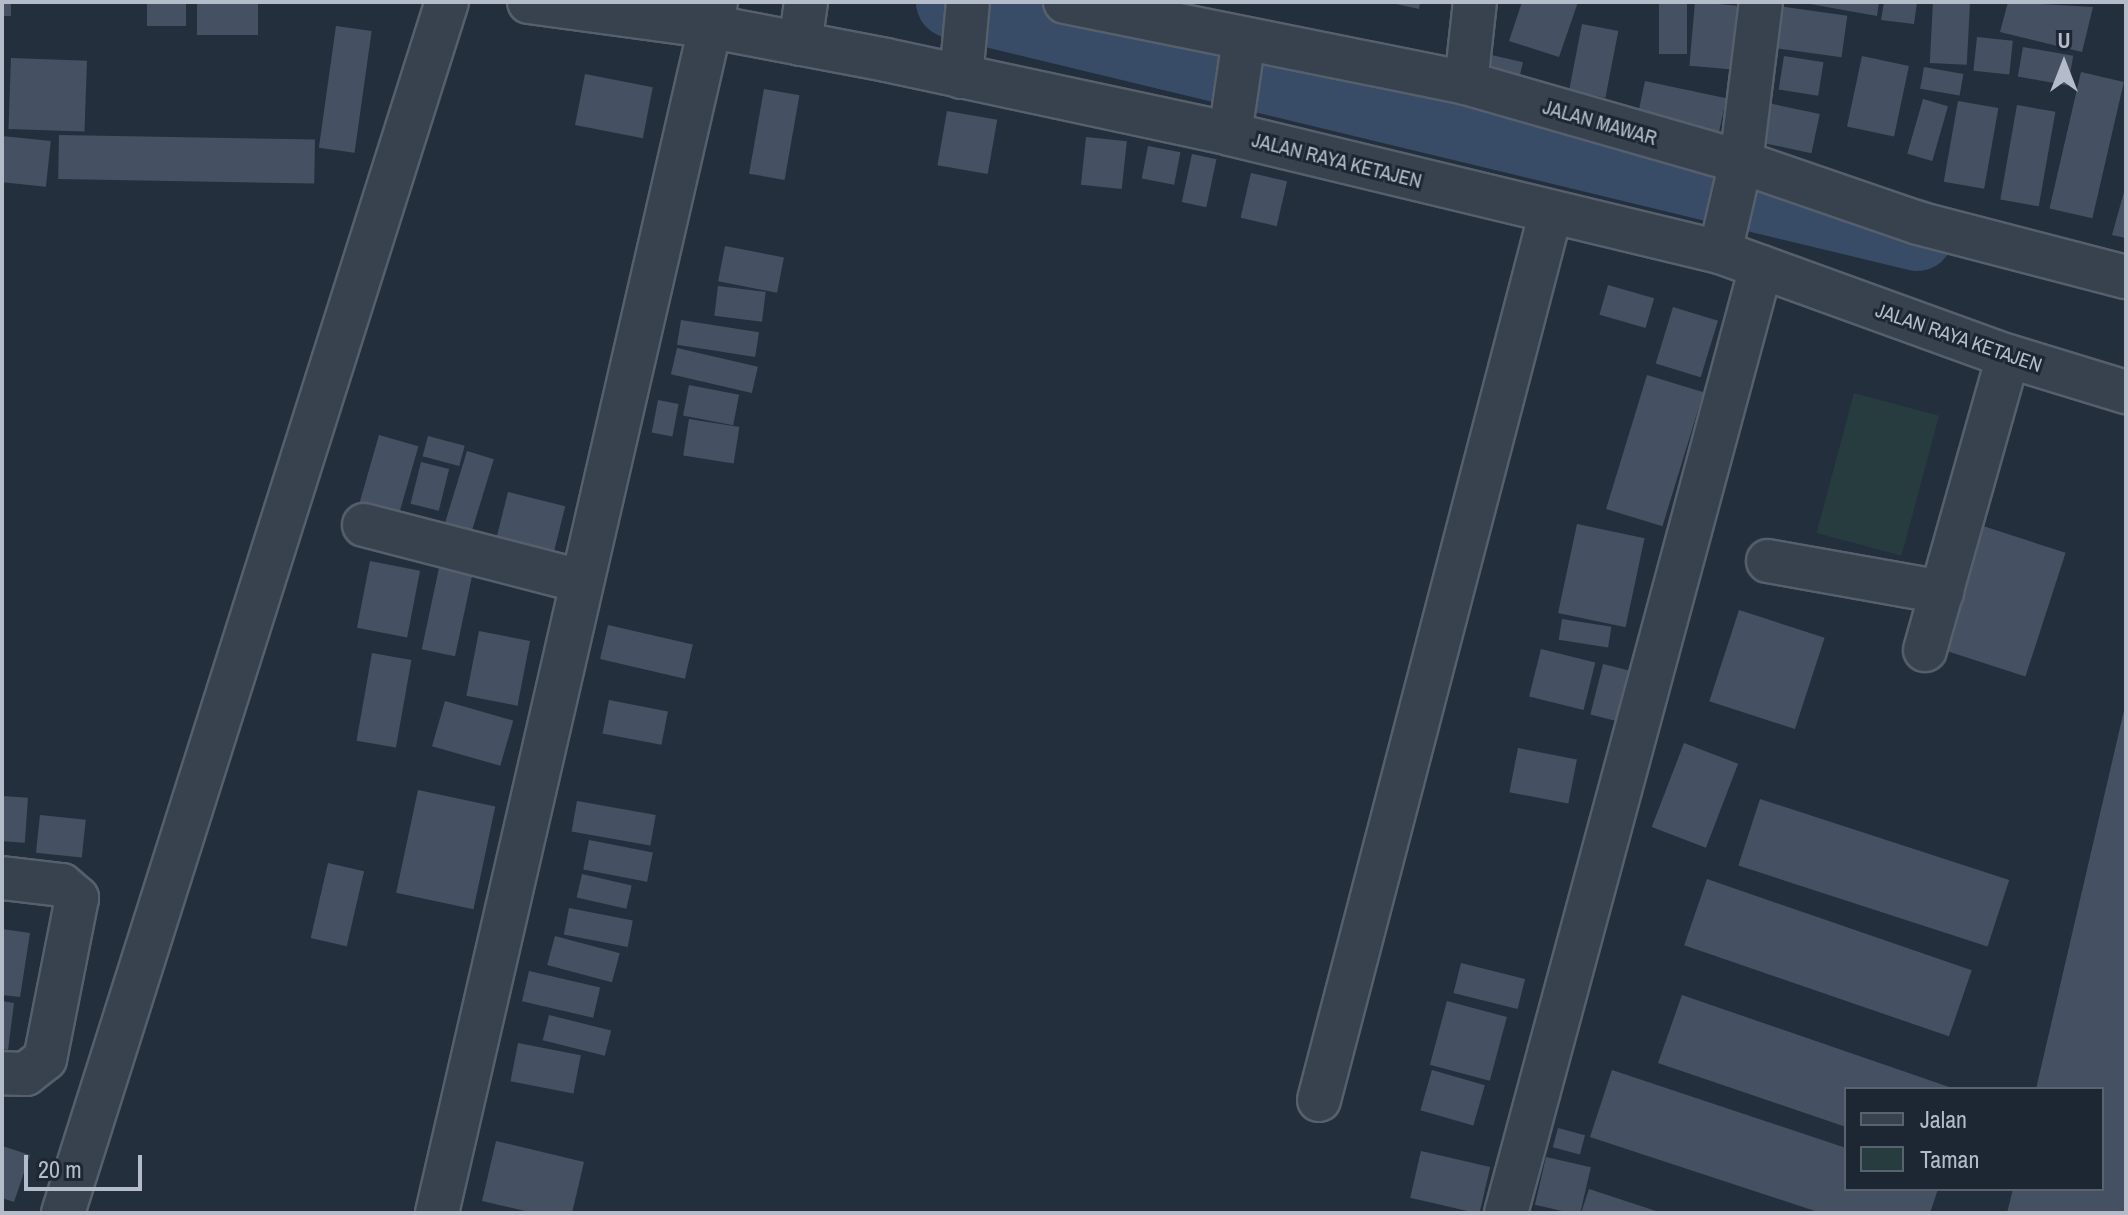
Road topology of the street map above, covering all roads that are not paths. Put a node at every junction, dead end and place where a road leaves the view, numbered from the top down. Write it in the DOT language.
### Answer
graph roads {
  1 [pos="447,2"];
  2 [pos="529,2"];
  3 [pos="1065,2"];
  4 [pos="1475,2"];
  5 [pos="1761,2"];
  6 [pos="606,7"];
  7 [pos="714,15"];
  8 [pos="803,21"];
  9 [pos="964,40"];
  10 [pos="1243,46"];
  11 [pos="1466,83"];
  12 [pos="1232,117"];
  13 [pos="1738,173"];
  14 [pos="1551,212"];
  15 [pos="1723,240"];
  16 [pos="1761,267"];
  17 [pos="2126,277"];
  18 [pos="2008,356"];
  19 [pos="2126,392"];
  20 [pos="364,525"];
  21 [pos="1768,561"];
  22 [pos="580,581"];
  23 [pos="1942,592"];
  24 [pos="1925,650"];
  25 [pos="2,878"];
  26 [pos="2,1073"];
  27 [pos="1319,1100"];
  28 [pos="63,1213"];
  29 [pos="437,1213"];
  30 [pos="1506,1213"];
  1 -- 28 [label="street"];
  2 -- 6 [label="street, JALAN RAYA KETAJEN"];
  3 -- 10 [label="street, JALAN MAWAR"];
  4 -- 11 [label="street"];
  5 -- 13 [label="street"];
  6 -- 7 [label="street, JALAN RAYA KETAJEN"];
  7 -- 8 [label="street, JALAN RAYA KETAJEN"];
  7 -- 22 [label="street"];
  8 -- 9 [label="street, JALAN RAYA KETAJEN"];
  9 -- 12 [label="street, JALAN RAYA KETAJEN"];
  10 -- 11 [label="street, JALAN MAWAR"];
  10 -- 12 [label="street"];
  11 -- 13 [label="street, JALAN MAWAR"];
  12 -- 14 [label="street, JALAN RAYA KETAJEN"];
  13 -- 15 [label="street"];
  13 -- 17 [label="street, JALAN MAWAR"];
  14 -- 15 [label="street, JALAN RAYA KETAJEN"];
  14 -- 27 [label="street"];
  15 -- 16 [label="street, JALAN RAYA KETAJEN"];
  16 -- 18 [label="street, JALAN RAYA KETAJEN"];
  16 -- 30 [label="street"];
  18 -- 19 [label="street, JALAN RAYA KETAJEN"];
  18 -- 23 [label="street"];
  20 -- 22 [label="street"];
  21 -- 23 [label="street"];
  22 -- 29 [label="street"];
  23 -- 24 [label="street"];
  25 -- 26 [label="street"];
}
